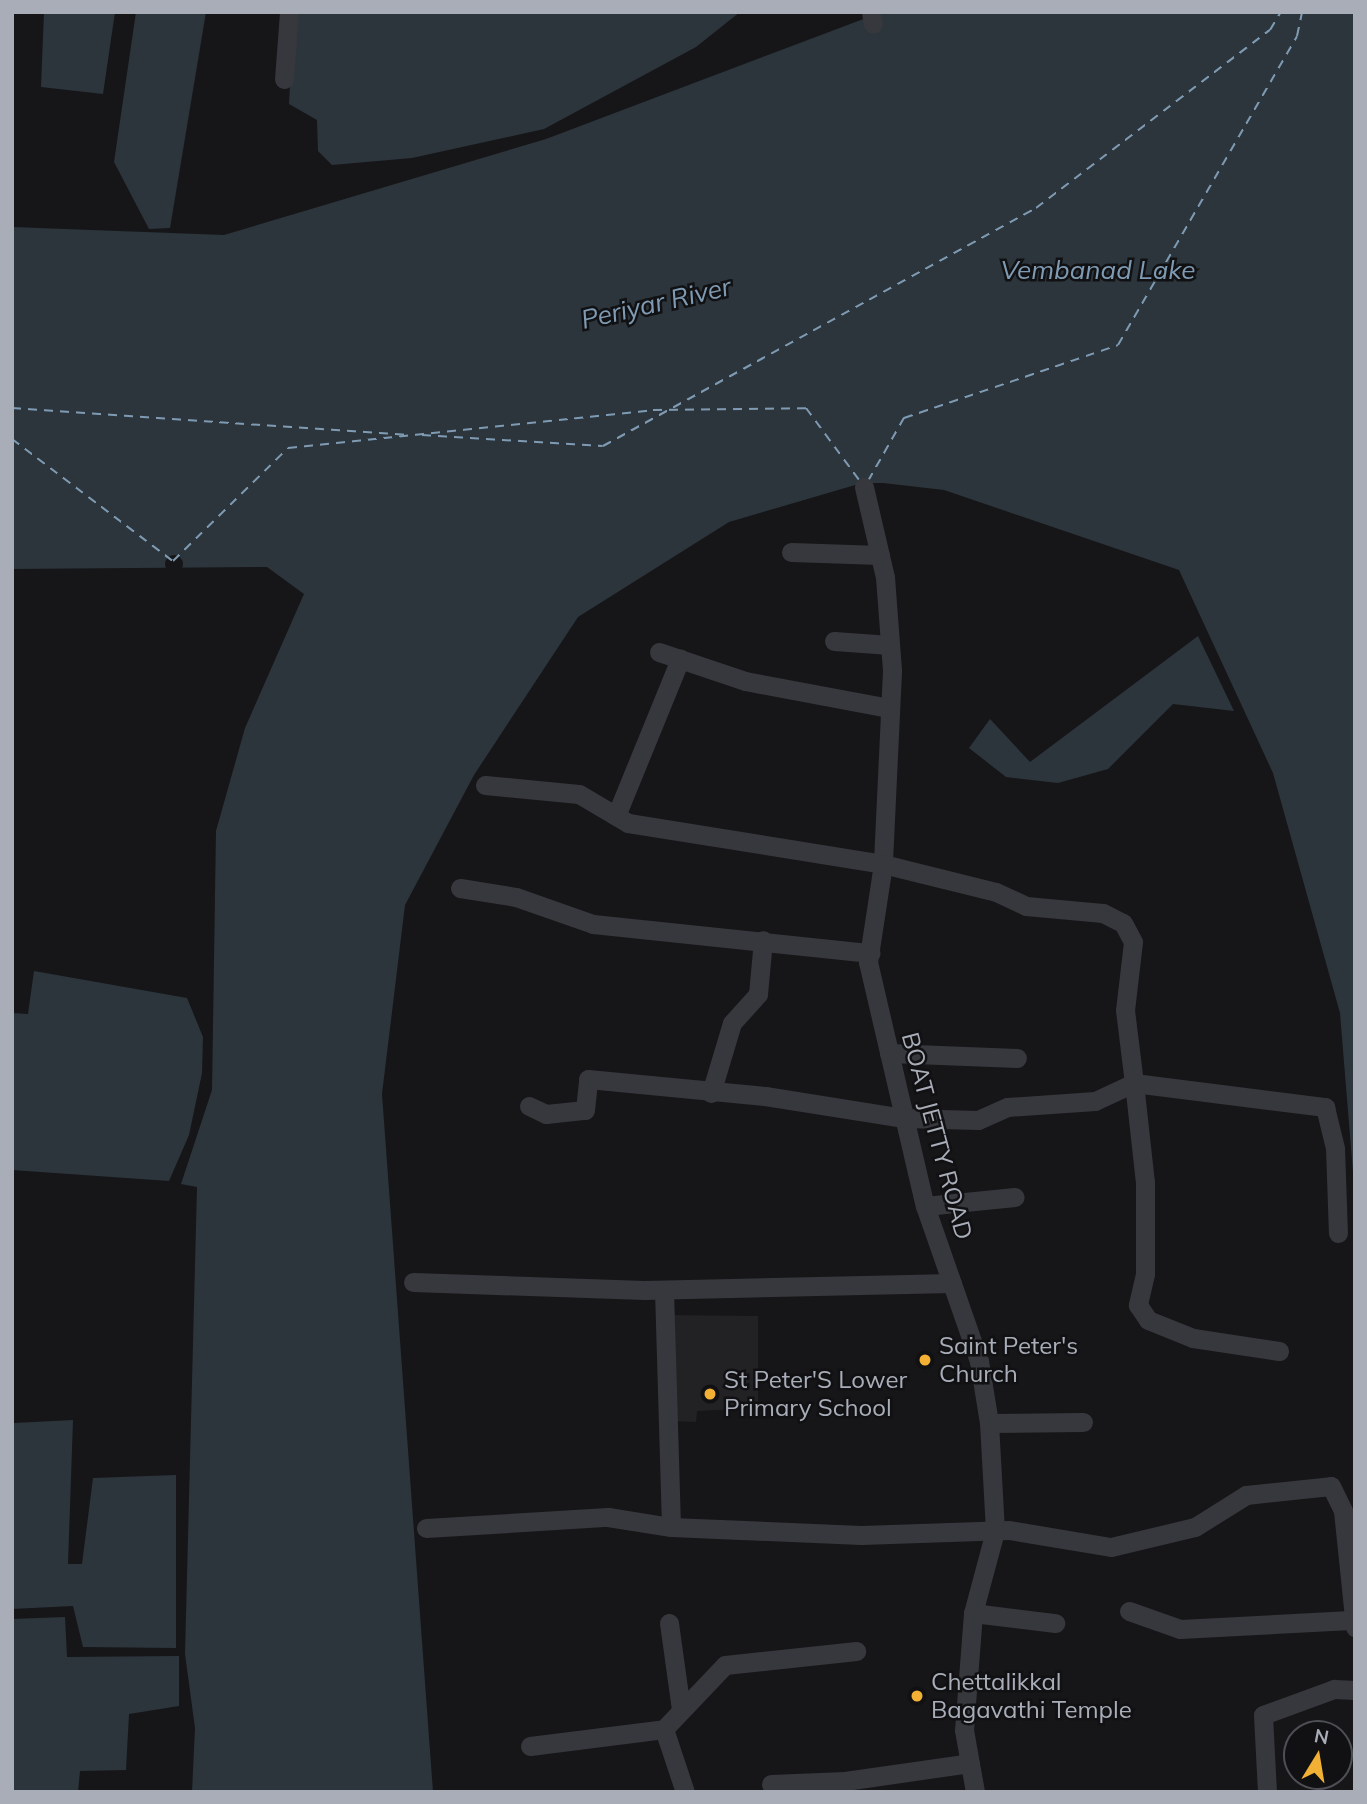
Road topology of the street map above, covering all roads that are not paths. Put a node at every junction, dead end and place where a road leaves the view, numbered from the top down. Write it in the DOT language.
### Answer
graph roads {
  1 [pos="289,12"];
  2 [pos="284,79"];
  3 [pos="864,487"];
  4 [pos="791,552"];
  5 [pos="880,555"];
  6 [pos="834,641"];
  7 [pos="890,645"];
  8 [pos="659,652"];
  9 [pos="680,659"];
  10 [pos="889,708"];
  11 [pos="485,785"];
  12 [pos="616,816"];
  13 [pos="883,864"];
  14 [pos="460,888"];
  15 [pos="762,940"];
  16 [pos="870,954"];
  17 [pos="889,1053"];
  18 [pos="1017,1058"];
  19 [pos="1134,1083"];
  20 [pos="710,1093"];
  21 [pos="529,1106"];
  22 [pos="904,1118"];
  23 [pos="1015,1197"];
  24 [pos="925,1206"];
  25 [pos="1338,1233"];
  26 [pos="413,1282"];
  27 [pos="952,1283"];
  28 [pos="664,1290"];
  29 [pos="1279,1351"];
  30 [pos="1083,1422"];
  31 [pos="989,1423"];
  32 [pos="671,1527"];
  33 [pos="426,1528"];
  34 [pos="995,1531"];
  35 [pos="1129,1611"];
  36 [pos="973,1613"];
  37 [pos="669,1623"];
  38 [pos="1055,1623"];
  39 [pos="1353,1623"];
  40 [pos="856,1651"];
  41 [pos="1355,1690"];
  42 [pos="681,1709"];
  43 [pos="664,1729"];
  44 [pos="530,1745"];
  45 [pos="970,1762"];
  46 [pos="771,1784"];
  47 [pos="684,1792"];
  48 [pos="975,1792"];
  49 [pos="1267,1792"];
  1 -- 2 [label="street"];
  3 -- 5 [label="street, BOAT JETTY ROAD"];
  4 -- 5 [label="street"];
  5 -- 7 [label="street, BOAT JETTY ROAD"];
  6 -- 7 [label="street"];
  7 -- 10 [label="street, BOAT JETTY ROAD"];
  8 -- 9 [label="street"];
  9 -- 10 [label="street"];
  9 -- 12 [label="street"];
  10 -- 13 [label="street, BOAT JETTY ROAD"];
  11 -- 12 [label="street"];
  12 -- 13 [label="street"];
  13 -- 16 [label="street, BOAT JETTY ROAD"];
  13 -- 19 [label="street"];
  14 -- 15 [label="street"];
  15 -- 16 [label="street"];
  15 -- 20 [label="street"];
  16 -- 17 [label="street, BOAT JETTY ROAD"];
  17 -- 18 [label="street"];
  17 -- 22 [label="street, BOAT JETTY ROAD"];
  19 -- 22 [label="street"];
  19 -- 25 [label="street"];
  19 -- 29 [label="street"];
  20 -- 21 [label="street"];
  20 -- 22 [label="street"];
  22 -- 24 [label="street, BOAT JETTY ROAD"];
  23 -- 24 [label="street"];
  24 -- 27 [label="street, BOAT JETTY ROAD"];
  26 -- 28 [label="street"];
  27 -- 28 [label="street"];
  27 -- 31 [label="street, BOAT JETTY ROAD"];
  28 -- 32 [label="street"];
  30 -- 31 [label="street"];
  31 -- 34 [label="street, BOAT JETTY ROAD"];
  32 -- 33 [label="street"];
  32 -- 34 [label="street"];
  34 -- 36 [label="street, BOAT JETTY ROAD"];
  34 -- 39 [label="street"];
  35 -- 39 [label="street"];
  36 -- 38 [label="street"];
  36 -- 45 [label="street, BOAT JETTY ROAD"];
  37 -- 42 [label="street"];
  40 -- 42 [label="street"];
  41 -- 49 [label="street"];
  42 -- 43 [label="street"];
  43 -- 44 [label="street"];
  43 -- 47 [label="street"];
  45 -- 46 [label="street"];
  45 -- 48 [label="street, BOAT JETTY ROAD"];
}
